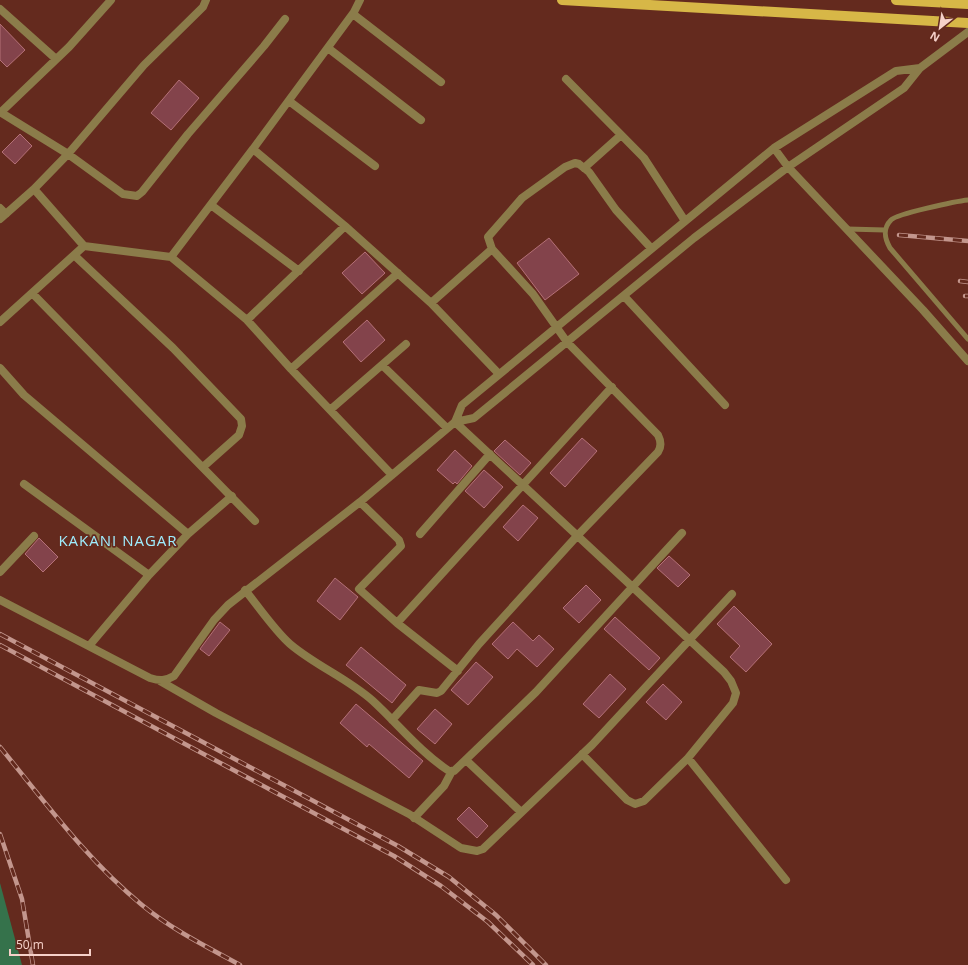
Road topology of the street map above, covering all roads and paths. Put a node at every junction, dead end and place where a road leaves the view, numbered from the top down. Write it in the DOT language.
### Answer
graph roads {
  1 [pos="111,0"];
  2 [pos="206,0"];
  3 [pos="360,0"];
  4 [pos="562,0"];
  5 [pos="896,0"];
  6 [pos="968,4"];
  7 [pos="0,9"];
  8 [pos="353,14"];
  9 [pos="285,19"];
  10 [pos="968,23"];
  11 [pos="968,32"];
  12 [pos="328,48"];
  13 [pos="56,59"];
  14 [pos="920,68"];
  15 [pos="566,79"];
  16 [pos="441,82"];
  17 [pos="290,101"];
  18 [pos="0,112"];
  19 [pos="421,120"];
  20 [pos="621,135"];
  21 [pos="774,148"];
  22 [pos="252,149"];
  23 [pos="68,154"];
  24 [pos="375,166"];
  25 [pos="788,167"];
  26 [pos="584,168"];
  27 [pos="34,189"];
  28 [pos="967,199"];
  29 [pos="210,205"];
  30 [pos="2,214"];
  31 [pos="685,221"];
  32 [pos="345,226"];
  33 [pos="847,229"];
  34 [pos="885,230"];
  35 [pos="84,246"];
  36 [pos="651,248"];
  37 [pos="492,249"];
  38 [pos="74,255"];
  39 [pos="171,257"];
  40 [pos="299,271"];
  41 [pos="398,273"];
  42 [pos="32,293"];
  43 [pos="624,296"];
  44 [pos="432,303"];
  45 [pos="248,320"];
  46 [pos="0,322"];
  47 [pos="556,328"];
  48 [pos="968,339"];
  49 [pos="568,342"];
  50 [pos="406,344"];
  51 [pos="968,361"];
  52 [pos="382,365"];
  53 [pos="0,368"];
  54 [pos="291,369"];
  55 [pos="498,373"];
  56 [pos="612,387"];
  57 [pos="725,405"];
  58 [pos="330,410"];
  59 [pos="455,422"];
  60 [pos="447,428"];
  61 [pos="490,454"];
  62 [pos="203,467"];
  63 [pos="392,475"];
  64 [pos="24,484"];
  65 [pos="522,485"];
  66 [pos="232,496"];
  67 [pos="360,502"];
  68 [pos="255,521"];
  69 [pos="682,533"];
  70 [pos="188,534"];
  71 [pos="420,534"];
  72 [pos="34,536"];
  73 [pos="577,536"];
  74 [pos="0,572"];
  75 [pos="149,575"];
  76 [pos="633,587"];
  77 [pos="245,590"];
  78 [pos="732,594"];
  79 [pos="0,600"];
  80 [pos="397,623"];
  81 [pos="691,639"];
  82 [pos="89,646"];
  83 [pos="458,671"];
  84 [pos="160,681"];
  85 [pos="392,720"];
  86 [pos="582,754"];
  87 [pos="688,758"];
  88 [pos="466,760"];
  89 [pos="452,771"];
  90 [pos="521,812"];
  91 [pos="414,818"];
  92 [pos="786,880"];
  1 -- 13 [label="street"];
  2 -- 23 [label="street"];
  3 -- 8 [label="street"];
  4 -- 10 [label="main road"];
  5 -- 6 [label="main road"];
  7 -- 13 [label="street"];
  8 -- 12 [label="street"];
  8 -- 16 [label="street"];
  9 -- 23 [label="street"];
  11 -- 14 [label="street"];
  12 -- 17 [label="street"];
  12 -- 19 [label="street"];
  13 -- 18 [label="street"];
  14 -- 21 [label="street"];
  14 -- 25 [label="street"];
  15 -- 20 [label="street"];
  17 -- 22 [label="street"];
  17 -- 24 [label="street"];
  18 -- 23 [label="street"];
  20 -- 26 [label="street"];
  20 -- 31 [label="street"];
  21 -- 25 [label="street"];
  21 -- 31 [label="street"];
  22 -- 29 [label="street"];
  22 -- 32 [label="street"];
  23 -- 27 [label="street"];
  25 -- 33 [label="street"];
  25 -- 43 [label="street"];
  26 -- 36 [label="street"];
  26 -- 37 [label="street"];
  27 -- 30 [label="street"];
  27 -- 35 [label="street"];
  28 -- 34 [label="lane"];
  29 -- 39 [label="street"];
  29 -- 40 [label="street"];
  31 -- 36 [label="street"];
  32 -- 40 [label="street"];
  32 -- 41 [label="street"];
  33 -- 34 [label="lane"];
  33 -- 51 [label="street"];
  34 -- 48 [label="lane"];
  35 -- 38 [label="street"];
  35 -- 39 [label="street"];
  36 -- 47 [label="street"];
  37 -- 44 [label="street"];
  37 -- 47 [label="street"];
  38 -- 42 [label="street"];
  38 -- 62 [label="street"];
  39 -- 45 [label="street"];
  40 -- 45 [label="street"];
  41 -- 44 [label="street"];
  41 -- 54 [label="street"];
  42 -- 46 [label="street"];
  42 -- 62 [label="street"];
  43 -- 49 [label="street"];
  43 -- 57 [label="street"];
  44 -- 55 [label="street"];
  45 -- 54 [label="street"];
  47 -- 49 [label="street"];
  47 -- 55 [label="street"];
  49 -- 56 [label="street"];
  49 -- 59 [label="street"];
  50 -- 52 [label="street"];
  52 -- 58 [label="street"];
  52 -- 60 [label="street"];
  53 -- 70 [label="street"];
  54 -- 58 [label="street"];
  55 -- 59 [label="street"];
  56 -- 65 [label="street"];
  56 -- 73 [label="street"];
  58 -- 63 [label="street"];
  59 -- 60 [label="street"];
  59 -- 61 [label="street"];
  60 -- 63 [label="street"];
  61 -- 65 [label="street"];
  61 -- 71 [label="street"];
  62 -- 66 [label="street"];
  63 -- 67 [label="street"];
  64 -- 75 [label="street"];
  65 -- 73 [label="street"];
  65 -- 80 [label="street"];
  66 -- 68 [label="street"];
  66 -- 70 [label="street"];
  67 -- 77 [label="street"];
  67 -- 80 [label="street"];
  69 -- 76 [label="street"];
  70 -- 75 [label="street"];
  72 -- 74 [label="street"];
  73 -- 76 [label="street"];
  73 -- 83 [label="street"];
  75 -- 82 [label="street"];
  76 -- 81 [label="street"];
  76 -- 88 [label="street"];
  77 -- 84 [label="street"];
  77 -- 85 [label="street"];
  78 -- 81 [label="street"];
  79 -- 82 [label="street"];
  80 -- 83 [label="street"];
  81 -- 86 [label="street"];
  81 -- 87 [label="street"];
  82 -- 84 [label="street"];
  83 -- 85 [label="street"];
  84 -- 91 [label="street"];
  85 -- 89 [label="street"];
  86 -- 87 [label="street"];
  86 -- 90 [label="street"];
  87 -- 92 [label="street"];
  88 -- 89 [label="street"];
  88 -- 90 [label="street"];
  89 -- 91 [label="street"];
  90 -- 91 [label="street"];
}
